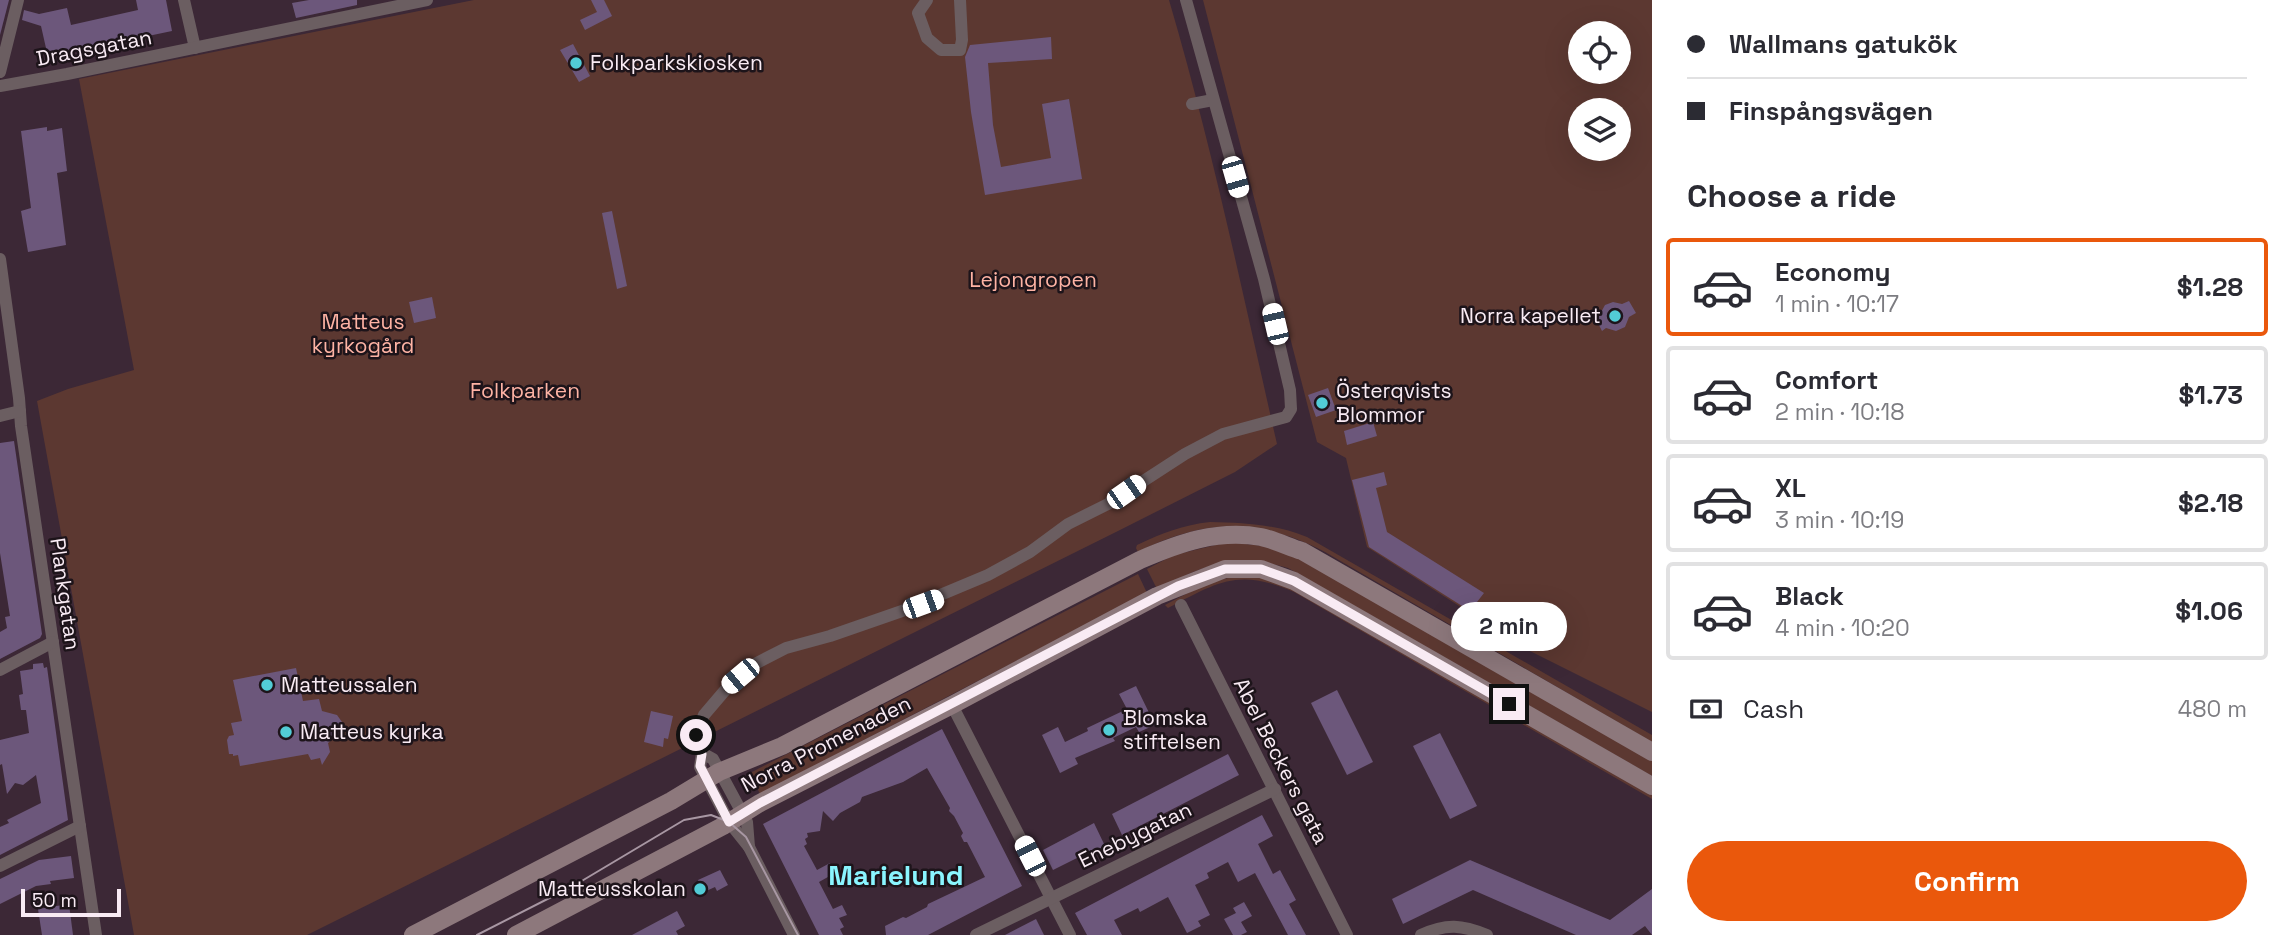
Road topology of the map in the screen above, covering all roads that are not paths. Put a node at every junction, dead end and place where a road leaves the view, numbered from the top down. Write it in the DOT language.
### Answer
graph roads {
  1 [pos="18,0"];
  2 [pos="184,0"];
  3 [pos="427,0"];
  4 [pos="927,0"];
  5 [pos="960,0"];
  6 [pos="1186,0"];
  7 [pos="195,48"];
  8 [pos="0,72"];
  9 [pos="0,86"];
  10 [pos="1213,100"];
  11 [pos="1192,104"];
  12 [pos="0,259"];
  13 [pos="20,411"];
  14 [pos="0,416"];
  15 [pos="1181,605"];
  16 [pos="53,642"];
  17 [pos="0,670"];
  18 [pos="952,705"];
  19 [pos="1652,752"];
  20 [pos="715,780"];
  21 [pos="1652,786"];
  22 [pos="1275,789"];
  23 [pos="736,817"];
  24 [pos="79,826"];
  25 [pos="0,866"];
  26 [pos="1051,897"];
  27 [pos="96,935"];
  28 [pos="413,935"];
  29 [pos="516,935"];
  30 [pos="794,935"];
  31 [pos="976,935"];
  32 [pos="1070,935"];
  33 [pos="1347,935"];
  34 [pos="1421,935"];
  35 [pos="1487,935"];
  1 -- 8 [label="street, Dragsgatan"];
  2 -- 7 [label="street"];
  3 -- 7 [label="street, Dragsgatan"];
  4 -- 5 [label="street"];
  6 -- 10 [label="street"];
  7 -- 9 [label="street, Dragsgatan"];
  10 -- 11 [label="street"];
  10 -- 20 [label="street"];
  12 -- 13 [label="street, Plankgatan"];
  13 -- 14 [label="street"];
  13 -- 16 [label="street, Plankgatan"];
  15 -- 22 [label="street, Abel Beckers gata"];
  16 -- 17 [label="street"];
  16 -- 24 [label="street, Plankgatan"];
  18 -- 21 [label="main road, Norra Promenaden"];
  18 -- 23 [label="main road, Norra Promenaden"];
  18 -- 26 [label="street"];
  19 -- 20 [label="main road, Norra Promenaden"];
  20 -- 23 [label="street"];
  20 -- 28 [label="main road, Norra Promenaden"];
  22 -- 26 [label="street, Enebygatan"];
  22 -- 33 [label="street, Abel Beckers gata"];
  23 -- 29 [label="main road, Norra Promenaden"];
  23 -- 30 [label="street"];
  24 -- 25 [label="street"];
  24 -- 27 [label="street, Plankgatan"];
  26 -- 31 [label="street, Enebygatan"];
  26 -- 32 [label="street"];
  34 -- 35 [label="street"];
}
